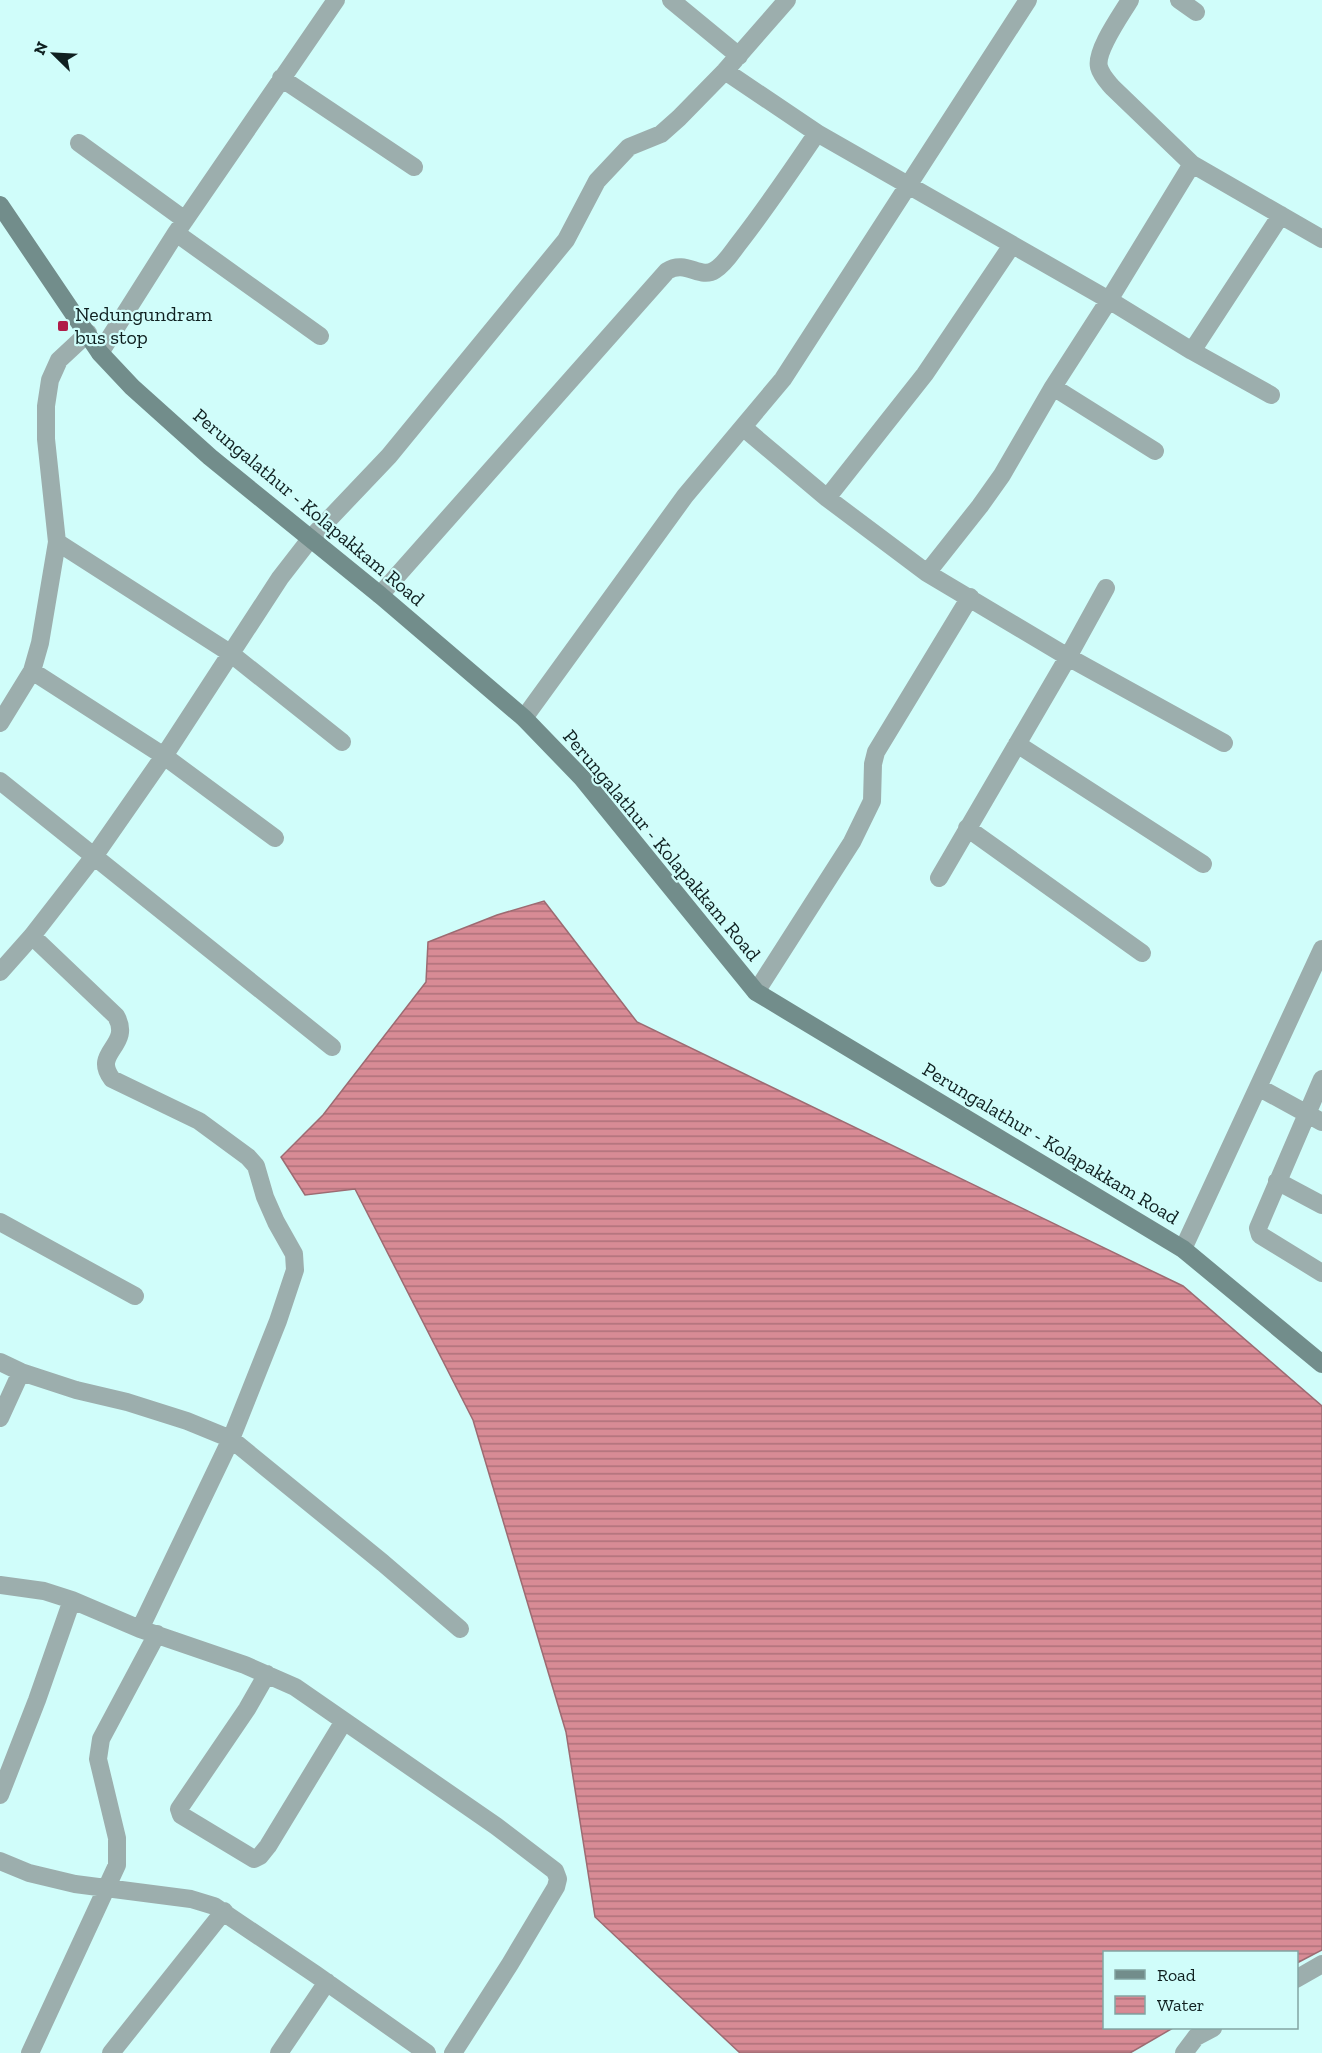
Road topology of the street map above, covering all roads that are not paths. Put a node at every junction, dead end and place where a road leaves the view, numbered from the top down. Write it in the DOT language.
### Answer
graph roads {
  1 [pos="336,0"];
  2 [pos="671,0"];
  3 [pos="787,0"];
  4 [pos="1028,0"];
  5 [pos="1130,0"];
  6 [pos="1179,0"];
  7 [pos="1196,12"];
  8 [pos="739,56"];
  9 [pos="725,71"];
  10 [pos="281,78"];
  11 [pos="817,134"];
  12 [pos="79,143"];
  13 [pos="1192,164"];
  14 [pos="414,167"];
  15 [pos="909,185"];
  16 [pos="0,205"];
  17 [pos="1281,215"];
  18 [pos="180,226"];
  19 [pos="1322,239"];
  20 [pos="1012,245"];
  21 [pos="1109,300"];
  22 [pos="88,333"];
  23 [pos="320,336"];
  24 [pos="1192,351"];
  25 [pos="100,353"];
  26 [pos="1053,387"];
  27 [pos="1271,395"];
  28 [pos="744,428"];
  29 [pos="1155,451"];
  30 [pos="827,498"];
  31 [pos="311,538"];
  32 [pos="57,542"];
  33 [pos="927,573"];
  34 [pos="1106,588"];
  35 [pos="381,595"];
  36 [pos="970,597"];
  37 [pos="230,653"];
  38 [pos="1068,657"];
  39 [pos="32,671"];
  40 [pos="524,718"];
  41 [pos="0,723"];
  42 [pos="342,742"];
  43 [pos="1224,743"];
  44 [pos="1017,744"];
  45 [pos="164,756"];
  46 [pos="0,781"];
  47 [pos="968,828"];
  48 [pos="275,838"];
  49 [pos="95,855"];
  50 [pos="1203,864"];
  51 [pos="939,878"];
  52 [pos="32,936"];
  53 [pos="1322,949"];
  54 [pos="1142,953"];
  55 [pos="0,972"];
  56 [pos="756,992"];
  57 [pos="332,1047"];
  58 [pos="1322,1078"];
  59 [pos="1258,1087"];
  60 [pos="1314,1118"];
  61 [pos="1277,1181"];
  62 [pos="1322,1205"];
  63 [pos="0,1222"];
  64 [pos="1183,1249"];
  65 [pos="1322,1273"];
  66 [pos="135,1296"];
  67 [pos="0,1362"];
  68 [pos="1322,1364"];
  69 [pos="21,1372"];
  70 [pos="0,1418"];
  71 [pos="231,1439"];
  72 [pos="0,1585"];
  73 [pos="72,1600"];
  74 [pos="460,1629"];
  75 [pos="148,1632"];
  76 [pos="267,1674"];
  77 [pos="344,1721"];
  78 [pos="0,1795"];
  79 [pos="0,1861"];
  80 [pos="107,1889"];
  81 [pos="224,1911"];
  82 [pos="1322,1964"];
  83 [pos="1298,1978"];
  84 [pos="327,1982"];
  85 [pos="1211,2029"];
  86 [pos="30,2053"];
  87 [pos="111,2053"];
  88 [pos="279,2053"];
  89 [pos="427,2053"];
  90 [pos="453,2053"];
  91 [pos="1184,2053"];
  1 -- 10 [label="street"];
  2 -- 8 [label="street"];
  3 -- 8 [label="street"];
  4 -- 15 [label="street"];
  5 -- 13 [label="street"];
  6 -- 7 [label="street"];
  8 -- 9 [label="street"];
  9 -- 11 [label="street"];
  9 -- 31 [label="street"];
  10 -- 14 [label="street"];
  10 -- 18 [label="street"];
  11 -- 15 [label="street"];
  11 -- 35 [label="street"];
  12 -- 18 [label="street"];
  13 -- 17 [label="street"];
  13 -- 21 [label="street"];
  15 -- 20 [label="street"];
  15 -- 28 [label="street"];
  16 -- 22 [label="main road, Perungalathur - Kolapakkam Road"];
  17 -- 19 [label="street"];
  17 -- 24 [label="street"];
  18 -- 23 [label="street"];
  18 -- 25 [label="street"];
  20 -- 21 [label="street"];
  20 -- 30 [label="street"];
  21 -- 24 [label="street"];
  21 -- 26 [label="street"];
  22 -- 25 [label="main road, Perungalathur - Kolapakkam Road"];
  22 -- 32 [label="street"];
  24 -- 27 [label="street"];
  25 -- 31 [label="main road, Perungalathur - Kolapakkam Road"];
  26 -- 29 [label="street"];
  26 -- 33 [label="street"];
  28 -- 30 [label="street"];
  28 -- 40 [label="street"];
  30 -- 33 [label="street"];
  31 -- 35 [label="main road, Perungalathur - Kolapakkam Road"];
  31 -- 37 [label="street"];
  32 -- 37 [label="street"];
  32 -- 39 [label="street"];
  33 -- 36 [label="street"];
  34 -- 38 [label="street"];
  35 -- 40 [label="main road, Perungalathur - Kolapakkam Road"];
  36 -- 38 [label="street"];
  36 -- 56 [label="street"];
  37 -- 42 [label="street"];
  37 -- 45 [label="street"];
  38 -- 43 [label="street"];
  38 -- 44 [label="street"];
  39 -- 41 [label="street"];
  39 -- 45 [label="street"];
  40 -- 56 [label="main road, Perungalathur - Kolapakkam Road"];
  44 -- 47 [label="street"];
  44 -- 50 [label="street"];
  45 -- 48 [label="street"];
  45 -- 49 [label="street"];
  46 -- 49 [label="street"];
  47 -- 51 [label="street"];
  47 -- 54 [label="street"];
  49 -- 52 [label="street"];
  49 -- 57 [label="street"];
  52 -- 55 [label="street"];
  52 -- 71 [label="street"];
  53 -- 59 [label="street"];
  56 -- 64 [label="main road, Perungalathur - Kolapakkam Road"];
  58 -- 60 [label="street"];
  59 -- 60 [label="street"];
  59 -- 64 [label="street"];
  60 -- 61 [label="street"];
  61 -- 62 [label="street"];
  61 -- 65 [label="street"];
  63 -- 66 [label="street"];
  64 -- 68 [label="main road, Perungalathur - Kolapakkam Road"];
  67 -- 69 [label="street"];
  69 -- 70 [label="street"];
  69 -- 71 [label="street"];
  71 -- 74 [label="street"];
  71 -- 75 [label="street"];
  72 -- 73 [label="street"];
  73 -- 75 [label="street"];
  73 -- 78 [label="street"];
  75 -- 76 [label="street"];
  75 -- 80 [label="street"];
  76 -- 77 [label="street"];
  76 -- 77 [label="street"];
  77 -- 90 [label="street"];
  79 -- 80 [label="street"];
  80 -- 81 [label="street"];
  80 -- 86 [label="street"];
  81 -- 84 [label="street"];
  81 -- 87 [label="street"];
  82 -- 83 [label="street"];
  84 -- 88 [label="street"];
  84 -- 89 [label="street"];
  85 -- 91 [label="street"];
}
